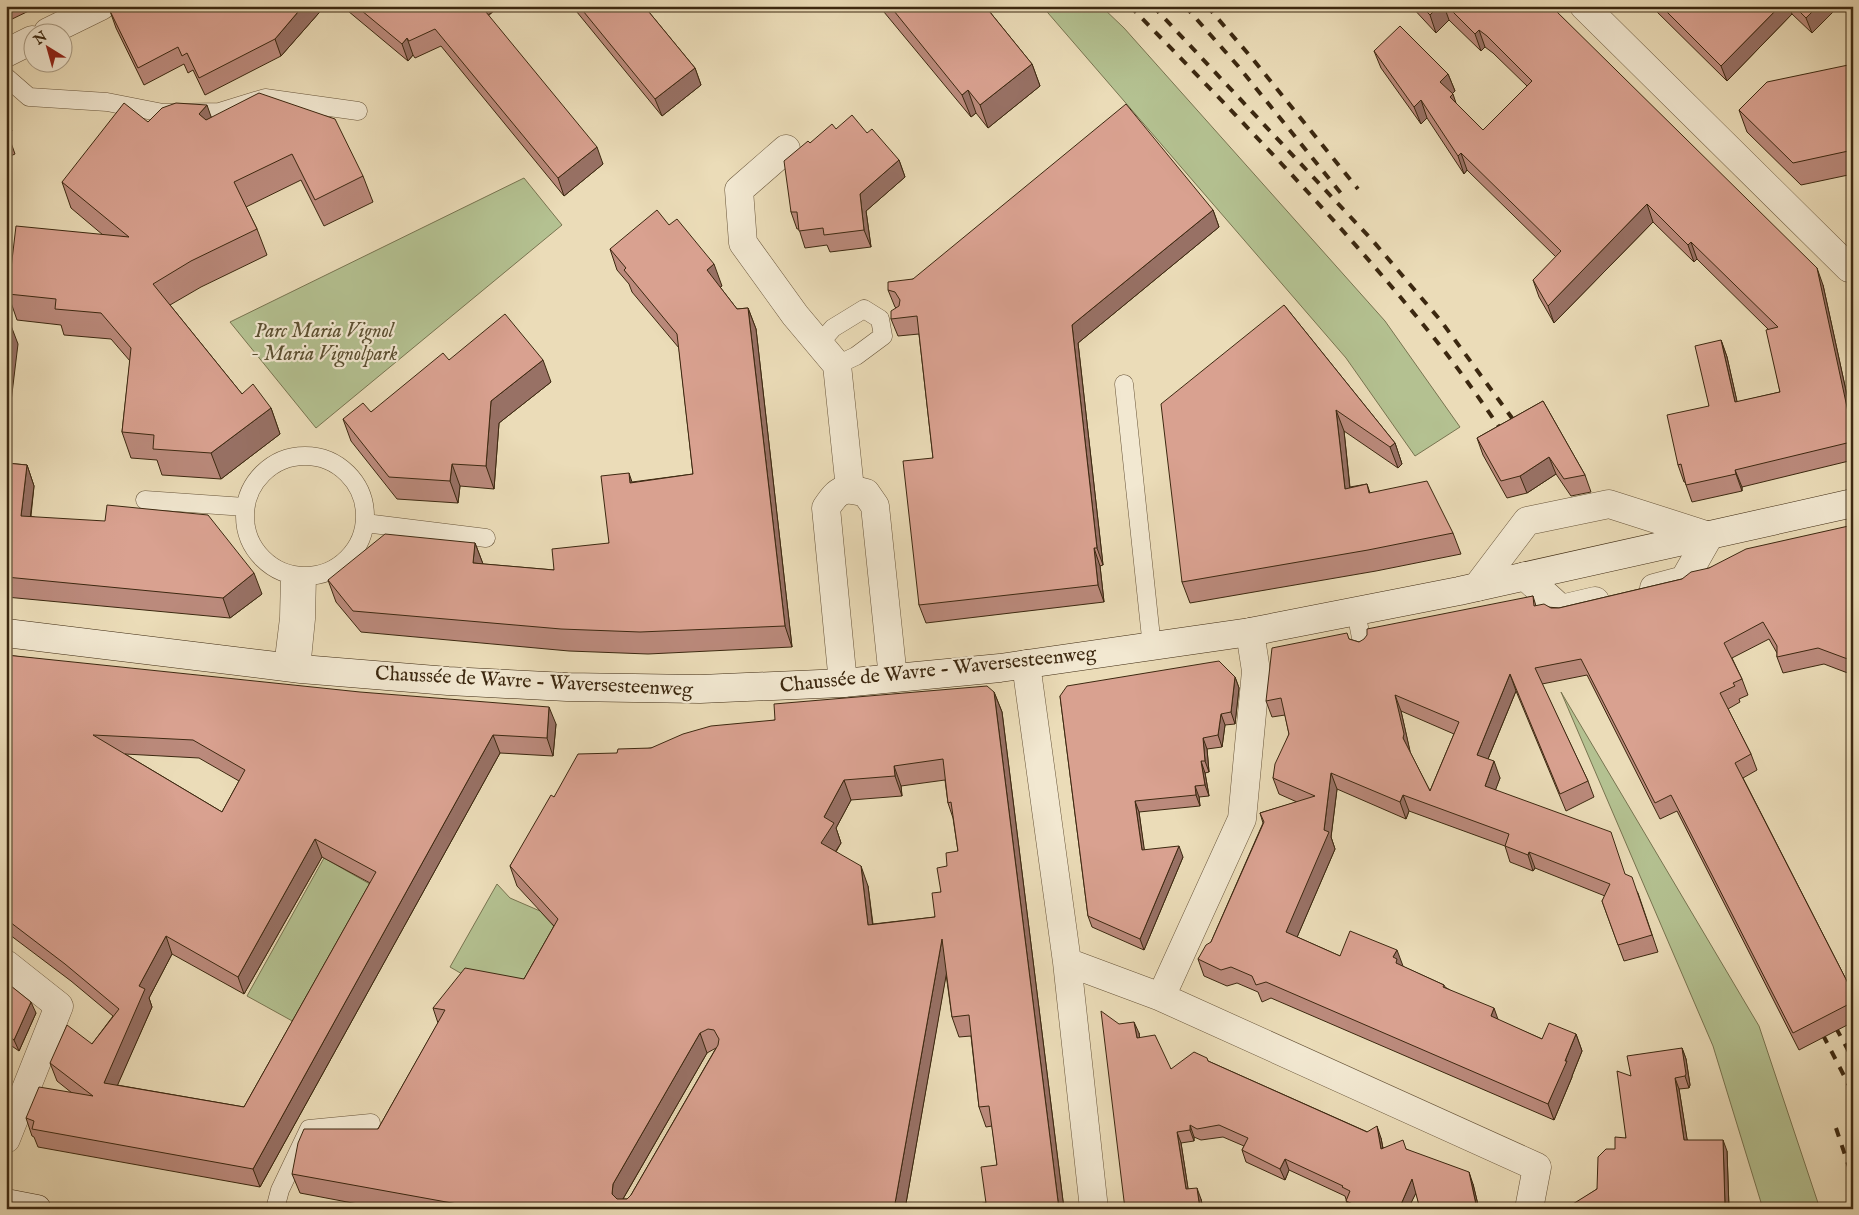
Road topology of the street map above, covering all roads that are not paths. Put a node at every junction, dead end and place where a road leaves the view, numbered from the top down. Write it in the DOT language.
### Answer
graph roads {
  1 [pos="101,6"];
  2 [pos="1584,6"];
  3 [pos="68,22"];
  4 [pos="22,45"];
  5 [pos="6,53"];
  6 [pos="6,77"];
  7 [pos="358,110"];
  8 [pos="786,149"];
  9 [pos="1852,273"];
  10 [pos="819,344"];
  11 [pos="837,365"];
  12 [pos="1124,384"];
  13 [pos="850,489"];
  14 [pos="145,500"];
  15 [pos="1853,503"];
  16 [pos="246,507"];
  17 [pos="365,523"];
  18 [pos="1709,536"];
  19 [pos="486,538"];
  20 [pos="298,576"];
  21 [pos="1525,576"];
  22 [pos="1477,587"];
  23 [pos="1356,612"];
  24 [pos="1250,632"];
  25 [pos="6,633"];
  26 [pos="1152,647"];
  27 [pos="1363,648"];
  28 [pos="1026,664"];
  29 [pos="292,668"];
  30 [pos="893,678"];
  31 [pos="842,683"];
  32 [pos="1067,962"];
  33 [pos="6,964"];
  34 [pos="1161,996"];
  35 [pos="371,1124"];
  36 [pos="6,1139"];
  37 [pos="6,1203"];
  38 [pos="37,1209"];
  39 [pos="275,1209"];
  40 [pos="1094,1209"];
  41 [pos="1529,1209"];
  1 -- 3 [label="street"];
  2 -- 9 [label="street"];
  4 -- 5 [label="street"];
  6 -- 7 [label="lane"];
  8 -- 10 [label="street"];
  10 -- 11 [label="street"];
  10 -- 11 [label="lane"];
  11 -- 13 [label="street"];
  12 -- 26 [label="lane"];
  13 -- 30 [label="street"];
  13 -- 31 [label="street"];
  14 -- 16 [label="lane"];
  15 -- 18 [label="street, Chaussée de Wavre - Waversesteenweg"];
  16 -- 17 [label="lane"];
  16 -- 20 [label="lane"];
  17 -- 19 [label="lane"];
  17 -- 20 [label="lane"];
  18 -- 21 [label="street, Chaussée de Wavre - Waversesteenweg"];
  18 -- 21 [label="street"];
  18 -- 22 [label="street"];
  20 -- 29 [label="lane"];
  21 -- 22 [label="street, Chaussée de Wavre - Waversesteenweg"];
  22 -- 23 [label="street, Chaussée de Wavre - Waversesteenweg"];
  23 -- 24 [label="street, Chaussée de Wavre - Waversesteenweg"];
  23 -- 27 [label="lane"];
  24 -- 26 [label="street, Chaussée de Wavre - Waversesteenweg"];
  24 -- 34 [label="street"];
  25 -- 29 [label="street, Chaussée de Wavre - Waversesteenweg"];
  26 -- 28 [label="street, Chaussée de Wavre - Waversesteenweg"];
  28 -- 30 [label="street, Chaussée de Wavre - Waversesteenweg"];
  28 -- 32 [label="street"];
  29 -- 31 [label="street, Chaussée de Wavre - Waversesteenweg"];
  30 -- 31 [label="street, Chaussée de Wavre - Waversesteenweg"];
  32 -- 34 [label="street"];
  32 -- 40 [label="street"];
  33 -- 36 [label="street"];
  34 -- 41 [label="street"];
  35 -- 39 [label="lane"];
  37 -- 38 [label="street"];
}
